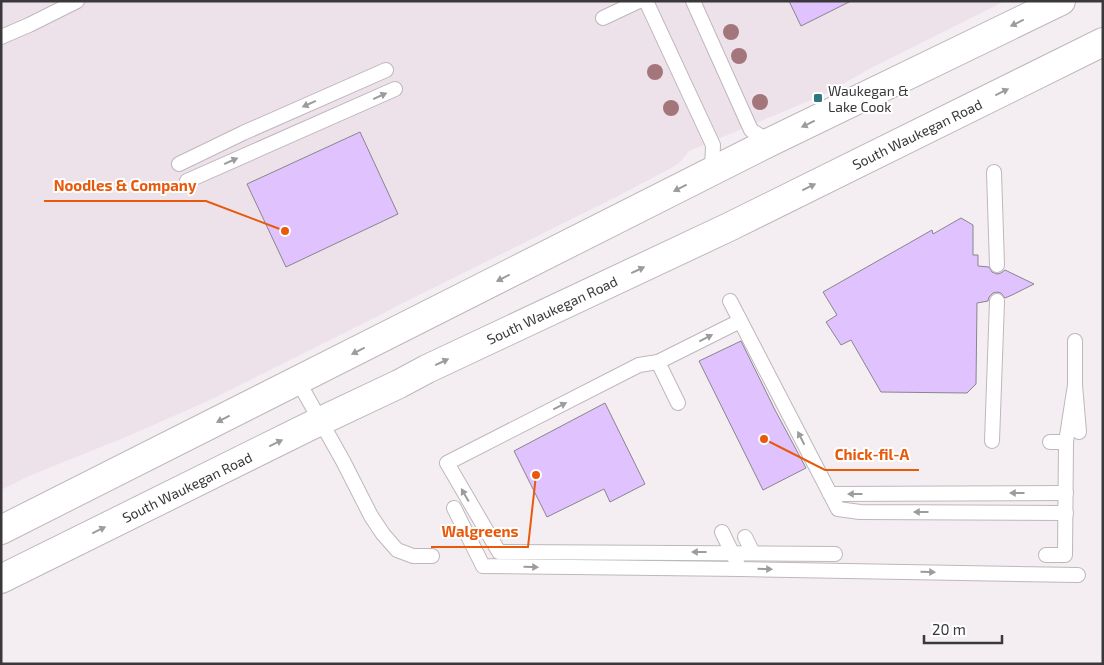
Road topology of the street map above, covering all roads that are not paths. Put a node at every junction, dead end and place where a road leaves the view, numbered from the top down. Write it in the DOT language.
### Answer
graph roads {
  1 [pos="77,1"];
  2 [pos="638,1"];
  3 [pos="646,1"];
  4 [pos="693,1"];
  5 [pos="1061,1"];
  6 [pos="603,18"];
  7 [pos="1,37"];
  8 [pos="1103,42"];
  9 [pos="386,70"];
  10 [pos="395,89"];
  11 [pos="770,142"];
  12 [pos="179,164"];
  13 [pos="712,172"];
  14 [pos="994,172"];
  15 [pos="187,181"];
  16 [pos="997,265"];
  17 [pos="730,301"];
  18 [pos="997,301"];
  19 [pos="740,321"];
  20 [pos="1075,341"];
  21 [pos="658,362"];
  22 [pos="298,381"];
  23 [pos="1076,385"];
  24 [pos="678,403"];
  25 [pos="320,422"];
  26 [pos="1079,432"];
  27 [pos="992,440"];
  28 [pos="1050,442"];
  29 [pos="1066,442"];
  30 [pos="1066,493"];
  31 [pos="830,494"];
  32 [pos="454,508"];
  33 [pos="1066,513"];
  34 [pos="1,530"];
  35 [pos="722,532"];
  36 [pos="746,537"];
  37 [pos="733,552"];
  38 [pos="753,553"];
  39 [pos="835,554"];
  40 [pos="1046,555"];
  41 [pos="432,556"];
  42 [pos="740,569"];
  43 [pos="1078,575"];
  44 [pos="1,579"];
  1 -- 7 [label="lane"];
  2 -- 6 [label="lane"];
  3 -- 13 [label="lane"];
  4 -- 11 [label="lane"];
  5 -- 11 [label="main road, one-way"];
  25 -- 8 [label="main road, South Waukegan Road, one-way"];
  9 -- 12 [label="lane, one-way"];
  15 -- 10 [label="lane, one-way"];
  11 -- 13 [label="main road"];
  13 -- 22 [label="main road, one-way"];
  14 -- 16 [label="lane"];
  17 -- 19 [label="lane"];
  18 -- 27 [label="lane"];
  21 -- 19 [label="lane, one-way"];
  31 -- 19 [label="lane, one-way"];
  20 -- 23 [label="lane"];
  21 -- 24 [label="lane"];
  37 -- 21 [label="lane, one-way"];
  22 -- 25 [label="lane"];
  22 -- 34 [label="main road, one-way"];
  23 -- 26 [label="lane"];
  23 -- 29 [label="lane"];
  25 -- 41 [label="lane"];
  44 -- 25 [label="main road, South Waukegan Road, one-way"];
  28 -- 29 [label="lane"];
  29 -- 30 [label="lane"];
  30 -- 31 [label="lane, one-way"];
  30 -- 33 [label="lane"];
  33 -- 31 [label="lane, one-way"];
  32 -- 42 [label="lane, one-way"];
  33 -- 40 [label="lane"];
  35 -- 37 [label="lane"];
  36 -- 38 [label="lane"];
  37 -- 38 [label="lane"];
  37 -- 42 [label="lane"];
  38 -- 39 [label="lane"];
  42 -- 43 [label="lane, one-way"];
}
